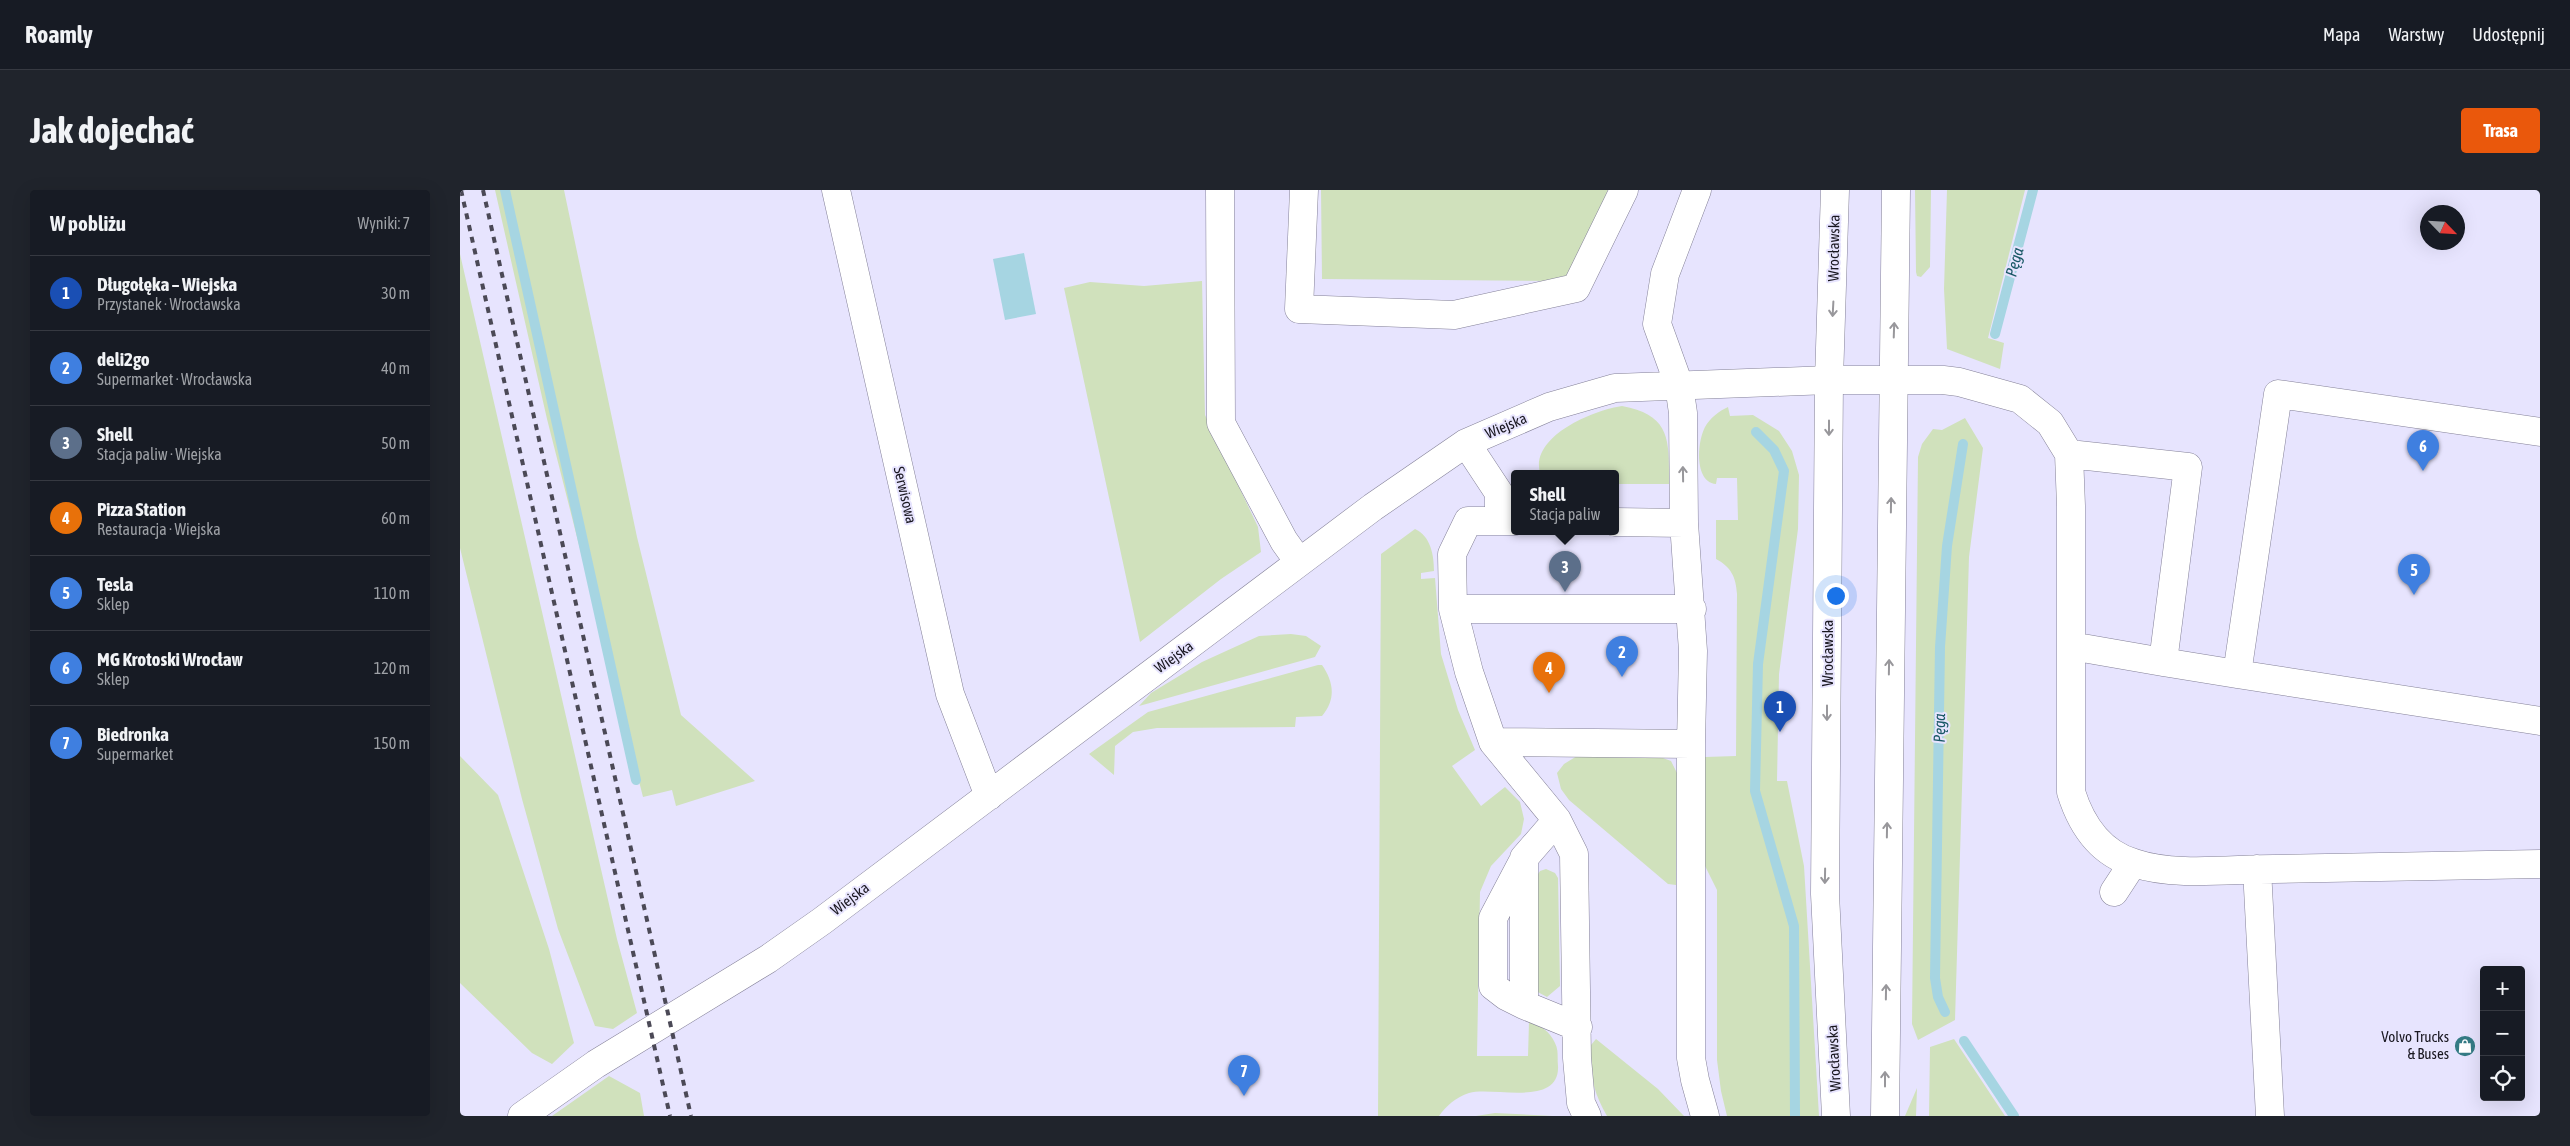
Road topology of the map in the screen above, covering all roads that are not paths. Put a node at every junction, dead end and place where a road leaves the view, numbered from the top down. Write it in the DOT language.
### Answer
graph roads {
  1 [pos="836,190"];
  2 [pos="1220,190"];
  3 [pos="1304,190"];
  4 [pos="1624,190"];
  5 [pos="1697,190"];
  6 [pos="1835,190"];
  7 [pos="1896,190"];
  8 [pos="1892,379"];
  9 [pos="1829,380"];
  10 [pos="1679,384"];
  11 [pos="2540,432"];
  12 [pos="1466,443"];
  13 [pos="2069,454"];
  14 [pos="1507,521"];
  15 [pos="1619,522"];
  16 [pos="1684,523"];
  17 [pos="1299,562"];
  18 [pos="1453,609"];
  19 [pos="1692,609"];
  20 [pos="2071,646"];
  21 [pos="2163,662"];
  22 [pos="2238,674"];
  23 [pos="2540,721"];
  24 [pos="1493,742"];
  25 [pos="1691,744"];
  26 [pos="989,796"];
  27 [pos="1557,820"];
  28 [pos="2134,863"];
  29 [pos="2540,864"];
  30 [pos="2257,869"];
  31 [pos="2114,892"];
  32 [pos="1578,1027"];
  33 [pos="522,1116"];
  34 [pos="1587,1116"];
  35 [pos="1705,1116"];
  36 [pos="1836,1116"];
  37 [pos="1885,1116"];
  38 [pos="2270,1116"];
  1 -- 26 [label="main road, Serwisowa"];
  2 -- 17 [label="main road"];
  3 -- 4 [label="main road"];
  5 -- 10 [label="main road"];
  6 -- 9 [label="main road, Wrocławska, one-way"];
  8 -- 7 [label="main road, one-way"];
  8 -- 9 [label="main road, Wiejska"];
  8 -- 13 [label="main road, Wiejska"];
  37 -- 8 [label="main road, one-way"];
  9 -- 10 [label="main road, Wiejska"];
  9 -- 36 [label="main road, Wrocławska, one-way"];
  10 -- 12 [label="main road, Wiejska"];
  16 -- 10 [label="main road, one-way"];
  11 -- 22 [label="main road"];
  12 -- 14 [label="main road"];
  12 -- 17 [label="main road, Wiejska"];
  13 -- 20 [label="main road"];
  13 -- 21 [label="main road"];
  14 -- 18 [label="main road"];
  15 -- 16 [label="main road"];
  16 -- 19 [label="main road"];
  17 -- 26 [label="main road, Wiejska"];
  18 -- 19 [label="main road"];
  18 -- 24 [label="main road"];
  19 -- 25 [label="main road"];
  20 -- 21 [label="main road"];
  20 -- 28 [label="main road"];
  21 -- 22 [label="main road"];
  22 -- 23 [label="main road"];
  24 -- 25 [label="main road"];
  24 -- 27 [label="main road"];
  25 -- 35 [label="main road"];
  26 -- 33 [label="main road, Wiejska"];
  27 -- 32 [label="main road"];
  27 -- 32 [label="main road"];
  28 -- 30 [label="main road"];
  28 -- 31 [label="main road"];
  29 -- 30 [label="main road"];
  30 -- 38 [label="main road"];
  32 -- 34 [label="main road"];
}
